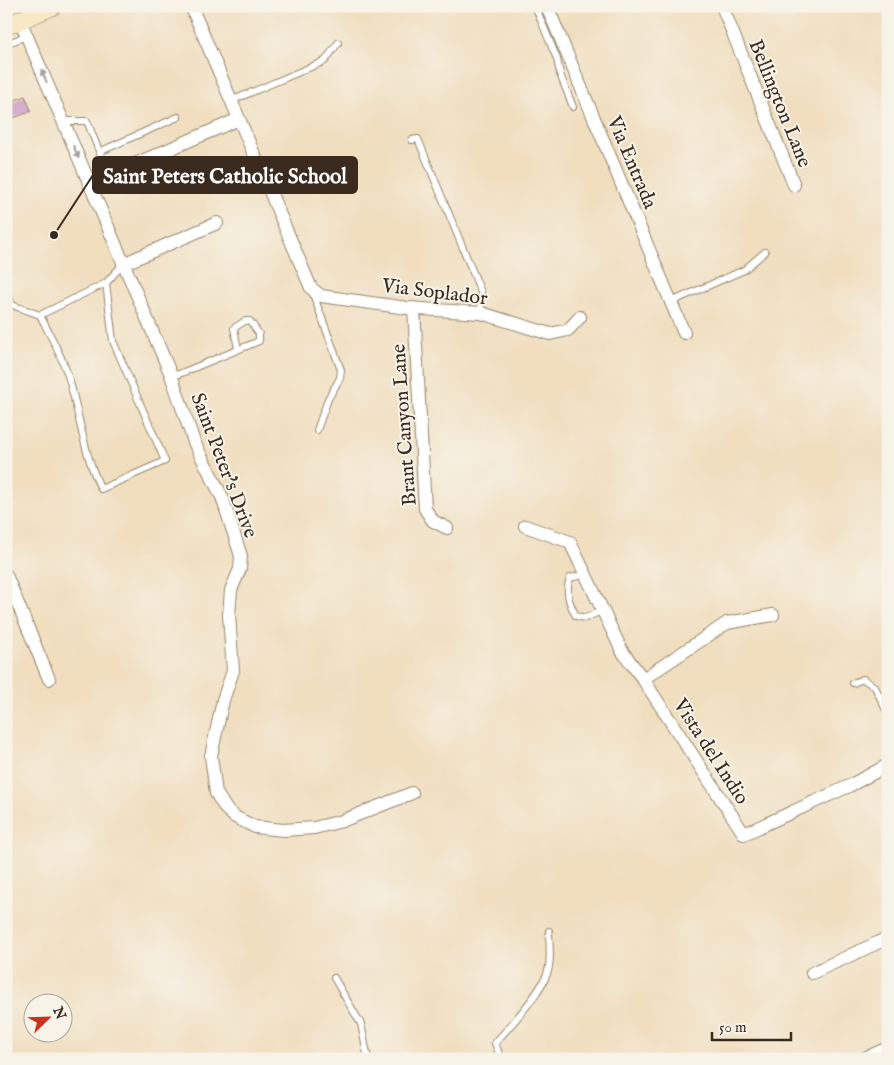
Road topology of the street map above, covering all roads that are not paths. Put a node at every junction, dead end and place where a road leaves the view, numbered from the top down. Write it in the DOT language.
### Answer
graph roads {
  1 [pos="53,6"];
  2 [pos="191,6"];
  3 [pos="535,6"];
  4 [pos="547,6"];
  5 [pos="722,6"];
  6 [pos="18,27"];
  7 [pos="338,43"];
  8 [pos="6,44"];
  9 [pos="231,101"];
  10 [pos="573,107"];
  11 [pos="178,117"];
  12 [pos="239,119"];
  13 [pos="63,121"];
  14 [pos="412,140"];
  15 [pos="99,152"];
  16 [pos="109,176"];
  17 [pos="89,184"];
  18 [pos="794,185"];
  19 [pos="217,223"];
  20 [pos="765,252"];
  21 [pos="123,264"];
  22 [pos="106,283"];
  23 [pos="311,288"];
  24 [pos="6,291"];
  25 [pos="671,302"];
  26 [pos="414,308"];
  27 [pos="481,313"];
  28 [pos="40,315"];
  29 [pos="580,317"];
  30 [pos="684,332"];
  31 [pos="238,349"];
  32 [pos="170,375"];
  33 [pos="317,430"];
  34 [pos="525,526"];
  35 [pos="447,528"];
  36 [pos="586,574"];
  37 [pos="6,575"];
  38 [pos="603,610"];
  39 [pos="773,614"];
  40 [pos="49,679"];
  41 [pos="643,679"];
  42 [pos="852,682"];
  43 [pos="888,714"];
  44 [pos="888,765"];
  45 [pos="412,793"];
  46 [pos="548,931"];
  47 [pos="888,938"];
  48 [pos="812,973"];
  49 [pos="334,978"];
  50 [pos="888,1048"];
  51 [pos="368,1059"];
  52 [pos="501,1059"];
  53 [pos="863,1059"];
  1 -- 6 [label="main road"];
  2 -- 9 [label="street"];
  3 -- 10 [label="lane"];
  4 -- 25 [label="street, Via Entrada"];
  5 -- 18 [label="street, Bellington Lane"];
  6 -- 8 [label="lane"];
  13 -- 6 [label="street, Saint Peter's Drive, one-way"];
  7 -- 9 [label="lane"];
  9 -- 12 [label="street"];
  11 -- 15 [label="lane"];
  12 -- 16 [label="street"];
  12 -- 23 [label="street"];
  13 -- 15 [label="lane"];
  13 -- 17 [label="street, Saint Peter's Drive, one-way"];
  14 -- 27 [label="lane"];
  15 -- 16 [label="lane"];
  16 -- 17 [label="street"];
  17 -- 21 [label="street, Saint Peter's Drive"];
  19 -- 21 [label="street"];
  20 -- 25 [label="lane"];
  21 -- 22 [label="lane"];
  21 -- 32 [label="street, Saint Peter's Drive"];
  22 -- 28 [label="lane"];
  22 -- 28 [label="lane"];
  23 -- 26 [label="street, Via Soplador"];
  23 -- 33 [label="lane"];
  24 -- 28 [label="lane"];
  25 -- 30 [label="street, Via Entrada"];
  26 -- 27 [label="street, Via Soplador"];
  26 -- 35 [label="street, Brant Canyon Lane"];
  27 -- 29 [label="street, Via Soplador"];
  31 -- 31 [label="lane"];
  31 -- 32 [label="lane"];
  32 -- 45 [label="street, Saint Peter's Drive"];
  34 -- 36 [label="street"];
  36 -- 38 [label="street"];
  36 -- 38 [label="lane"];
  37 -- 40 [label="street"];
  38 -- 41 [label="street"];
  39 -- 41 [label="street"];
  41 -- 44 [label="street, Vista del Indio"];
  42 -- 43 [label="lane"];
  46 -- 52 [label="lane"];
  47 -- 48 [label="street"];
  49 -- 51 [label="lane"];
  50 -- 53 [label="street"];
}
